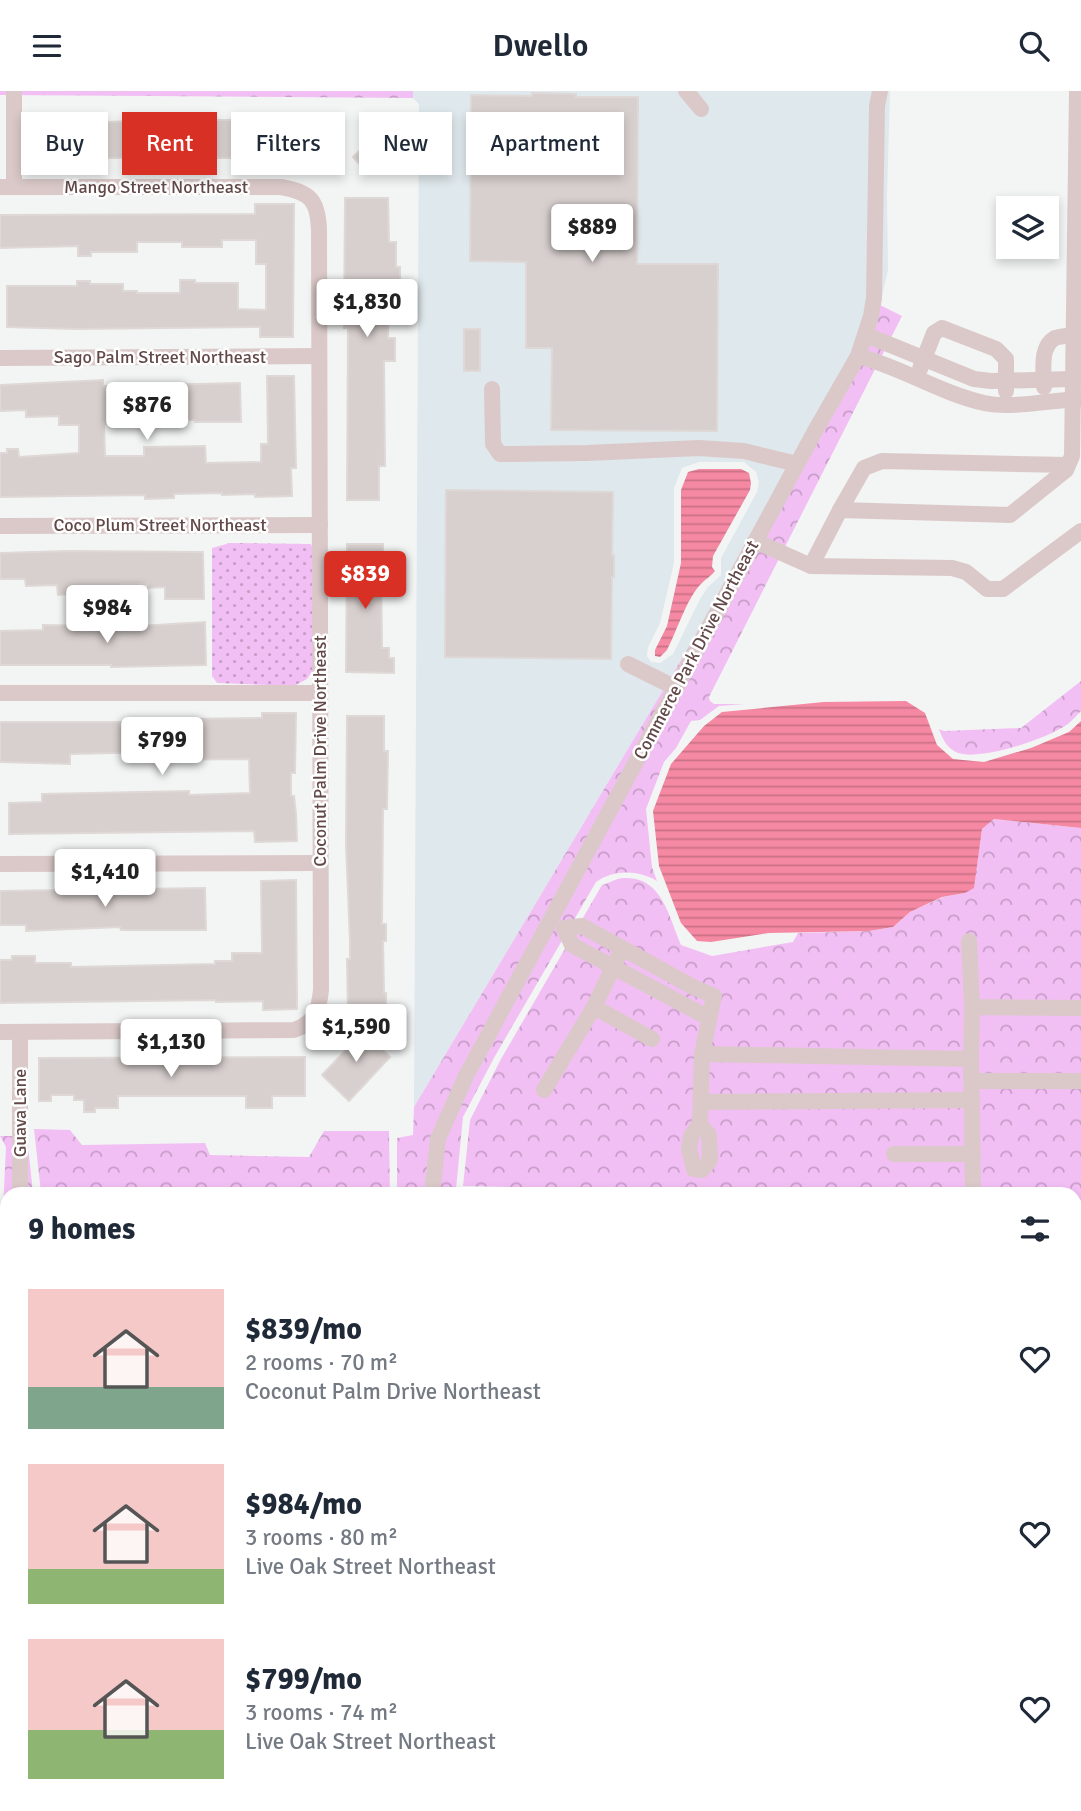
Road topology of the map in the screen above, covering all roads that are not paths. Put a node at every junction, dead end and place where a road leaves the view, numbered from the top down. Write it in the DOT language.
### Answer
graph roads {
  1 [pos="14,91"];
  2 [pos="686,91"];
  3 [pos="869,91"];
  4 [pos="878,96"];
  5 [pos="1079,100"];
  6 [pos="701,109"];
  7 [pos="7,187"];
  8 [pos="310,198"];
  9 [pos="866,335"];
  10 [pos="1073,335"];
  11 [pos="319,356"];
  12 [pos="858,356"];
  13 [pos="0,358"];
  14 [pos="923,360"];
  15 [pos="916,377"];
  16 [pos="1073,379"];
  17 [pos="1044,380"];
  18 [pos="1007,381"];
  19 [pos="492,389"];
  20 [pos="1077,399"];
  21 [pos="1044,401"];
  22 [pos="1004,404"];
  23 [pos="797,464"];
  24 [pos="1068,465"];
  25 [pos="840,510"];
  26 [pos="320,525"];
  27 [pos="0,526"];
  28 [pos="1081,531"];
  29 [pos="755,541"];
  30 [pos="811,566"];
  31 [pos="628,664"];
  32 [pos="676,688"];
  33 [pos="0,693"];
  34 [pos="319,693"];
  35 [pos="320,863"];
  36 [pos="0,865"];
  37 [pos="557,925"];
  38 [pos="969,941"];
  39 [pos="623,949"];
  40 [pos="649,964"];
  41 [pos="613,967"];
  42 [pos="641,981"];
  43 [pos="693,987"];
  44 [pos="684,1005"];
  45 [pos="594,1007"];
  46 [pos="972,1007"];
  47 [pos="1081,1008"];
  48 [pos="709,1018"];
  49 [pos="0,1032"];
  50 [pos="20,1032"];
  51 [pos="652,1039"];
  52 [pos="702,1054"];
  53 [pos="971,1059"];
  54 [pos="972,1081"];
  55 [pos="1081,1081"];
  56 [pos="544,1090"];
  57 [pos="972,1100"];
  58 [pos="701,1102"];
  59 [pos="699,1124"];
  60 [pos="894,1154"];
  61 [pos="973,1154"];
  62 [pos="435,1174"];
  63 [pos="20,1187"];
  64 [pos="433,1187"];
  65 [pos="438,1187"];
  66 [pos="973,1187"];
  1 -- 7 [label="street"];
  2 -- 6 [label="street"];
  3 -- 4 [label="street, Commerce Park Drive Northeast"];
  4 -- 9 [label="street, Commerce Park Drive Northeast"];
  5 -- 10 [label="street"];
  7 -- 8 [label="street, Mango Street Northeast"];
  8 -- 11 [label="street, Coconut Palm Drive Northeast"];
  9 -- 12 [label="street, Commerce Park Drive Northeast"];
  9 -- 14 [label="street"];
  10 -- 16 [label="street"];
  10 -- 17 [label="street"];
  11 -- 13 [label="street, Sago Palm Street Northeast"];
  11 -- 26 [label="street, Coconut Palm Drive Northeast"];
  12 -- 15 [label="street"];
  12 -- 23 [label="street, Commerce Park Drive Northeast"];
  14 -- 15 [label="street"];
  14 -- 18 [label="street"];
  14 -- 18 [label="street"];
  15 -- 22 [label="street"];
  16 -- 17 [label="street"];
  16 -- 20 [label="street"];
  17 -- 18 [label="street"];
  17 -- 21 [label="street"];
  18 -- 22 [label="street"];
  19 -- 23 [label="street"];
  20 -- 21 [label="street"];
  20 -- 24 [label="street"];
  21 -- 22 [label="street"];
  23 -- 29 [label="street, Commerce Park Drive Northeast"];
  24 -- 25 [label="street"];
  24 -- 25 [label="street"];
  25 -- 30 [label="street"];
  26 -- 27 [label="street, Coco Plum Street Northeast"];
  26 -- 34 [label="street, Coconut Palm Drive Northeast"];
  28 -- 30 [label="street"];
  29 -- 30 [label="street"];
  29 -- 32 [label="street, Commerce Park Drive Northeast"];
  31 -- 32 [label="street"];
  32 -- 37 [label="street, Commerce Park Drive Northeast"];
  33 -- 34 [label="street"];
  34 -- 35 [label="street, Coconut Palm Drive Northeast"];
  35 -- 36 [label="street"];
  35 -- 50 [label="street, Coconut Palm Drive Northeast"];
  37 -- 39 [label="street"];
  37 -- 41 [label="street"];
  37 -- 62 [label="street, Commerce Park Drive Northeast"];
  38 -- 46 [label="street"];
  39 -- 40 [label="street"];
  39 -- 41 [label="street"];
  40 -- 42 [label="street"];
  40 -- 43 [label="street"];
  41 -- 42 [label="street"];
  41 -- 45 [label="street"];
  42 -- 44 [label="street"];
  43 -- 44 [label="street"];
  43 -- 48 [label="street"];
  44 -- 48 [label="street"];
  45 -- 51 [label="street"];
  45 -- 56 [label="street"];
  46 -- 47 [label="street"];
  46 -- 53 [label="street"];
  48 -- 52 [label="street"];
  49 -- 50 [label="street"];
  50 -- 63 [label="street, Guava Lane"];
  52 -- 53 [label="street"];
  52 -- 58 [label="street"];
  53 -- 54 [label="street"];
  54 -- 55 [label="street"];
  54 -- 57 [label="street"];
  57 -- 58 [label="street"];
  57 -- 61 [label="street"];
  58 -- 59 [label="street"];
  60 -- 61 [label="street"];
  61 -- 66 [label="street"];
  62 -- 64 [label="street, Commerce Park Drive Northeast"];
  62 -- 65 [label="street, Commerce Park Drive Northeast"];
}
